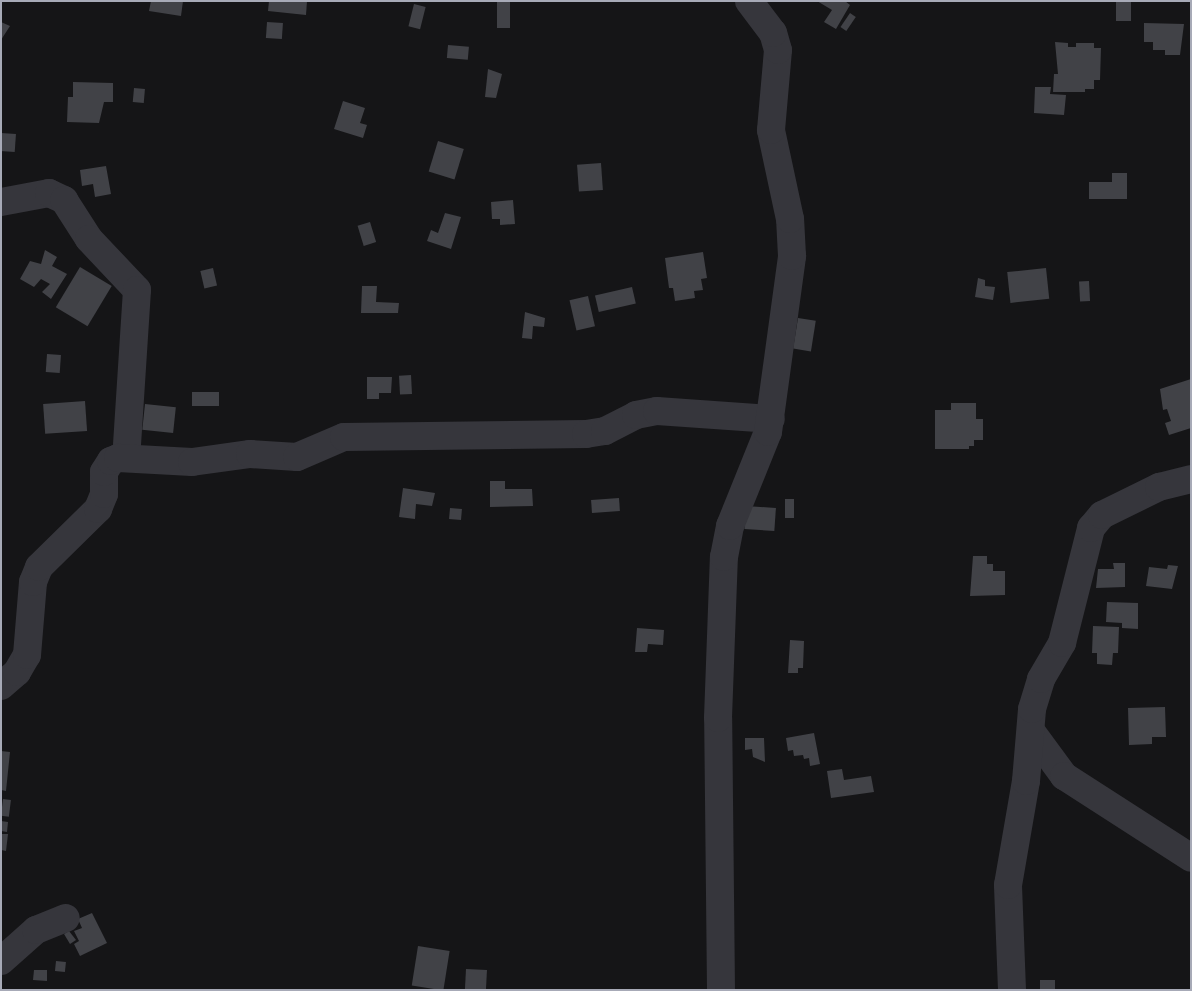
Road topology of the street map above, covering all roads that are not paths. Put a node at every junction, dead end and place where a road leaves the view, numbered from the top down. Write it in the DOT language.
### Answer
graph roads {
  1 [pos="750,1"];
  2 [pos="1,202"];
  3 [pos="771,420"];
  4 [pos="126,458"];
  5 [pos="1191,479"];
  6 [pos="1,686"];
  7 [pos="1031,731"];
  8 [pos="1191,858"];
  9 [pos="66,918"];
  10 [pos="1,961"];
  11 [pos="721,990"];
  12 [pos="1012,990"];
  1 -- 3 [label="street"];
  2 -- 4 [label="street"];
  3 -- 4 [label="street"];
  3 -- 11 [label="street"];
  4 -- 6 [label="street"];
  5 -- 7 [label="street"];
  7 -- 8 [label="street"];
  7 -- 12 [label="street"];
  9 -- 10 [label="street"];
}
